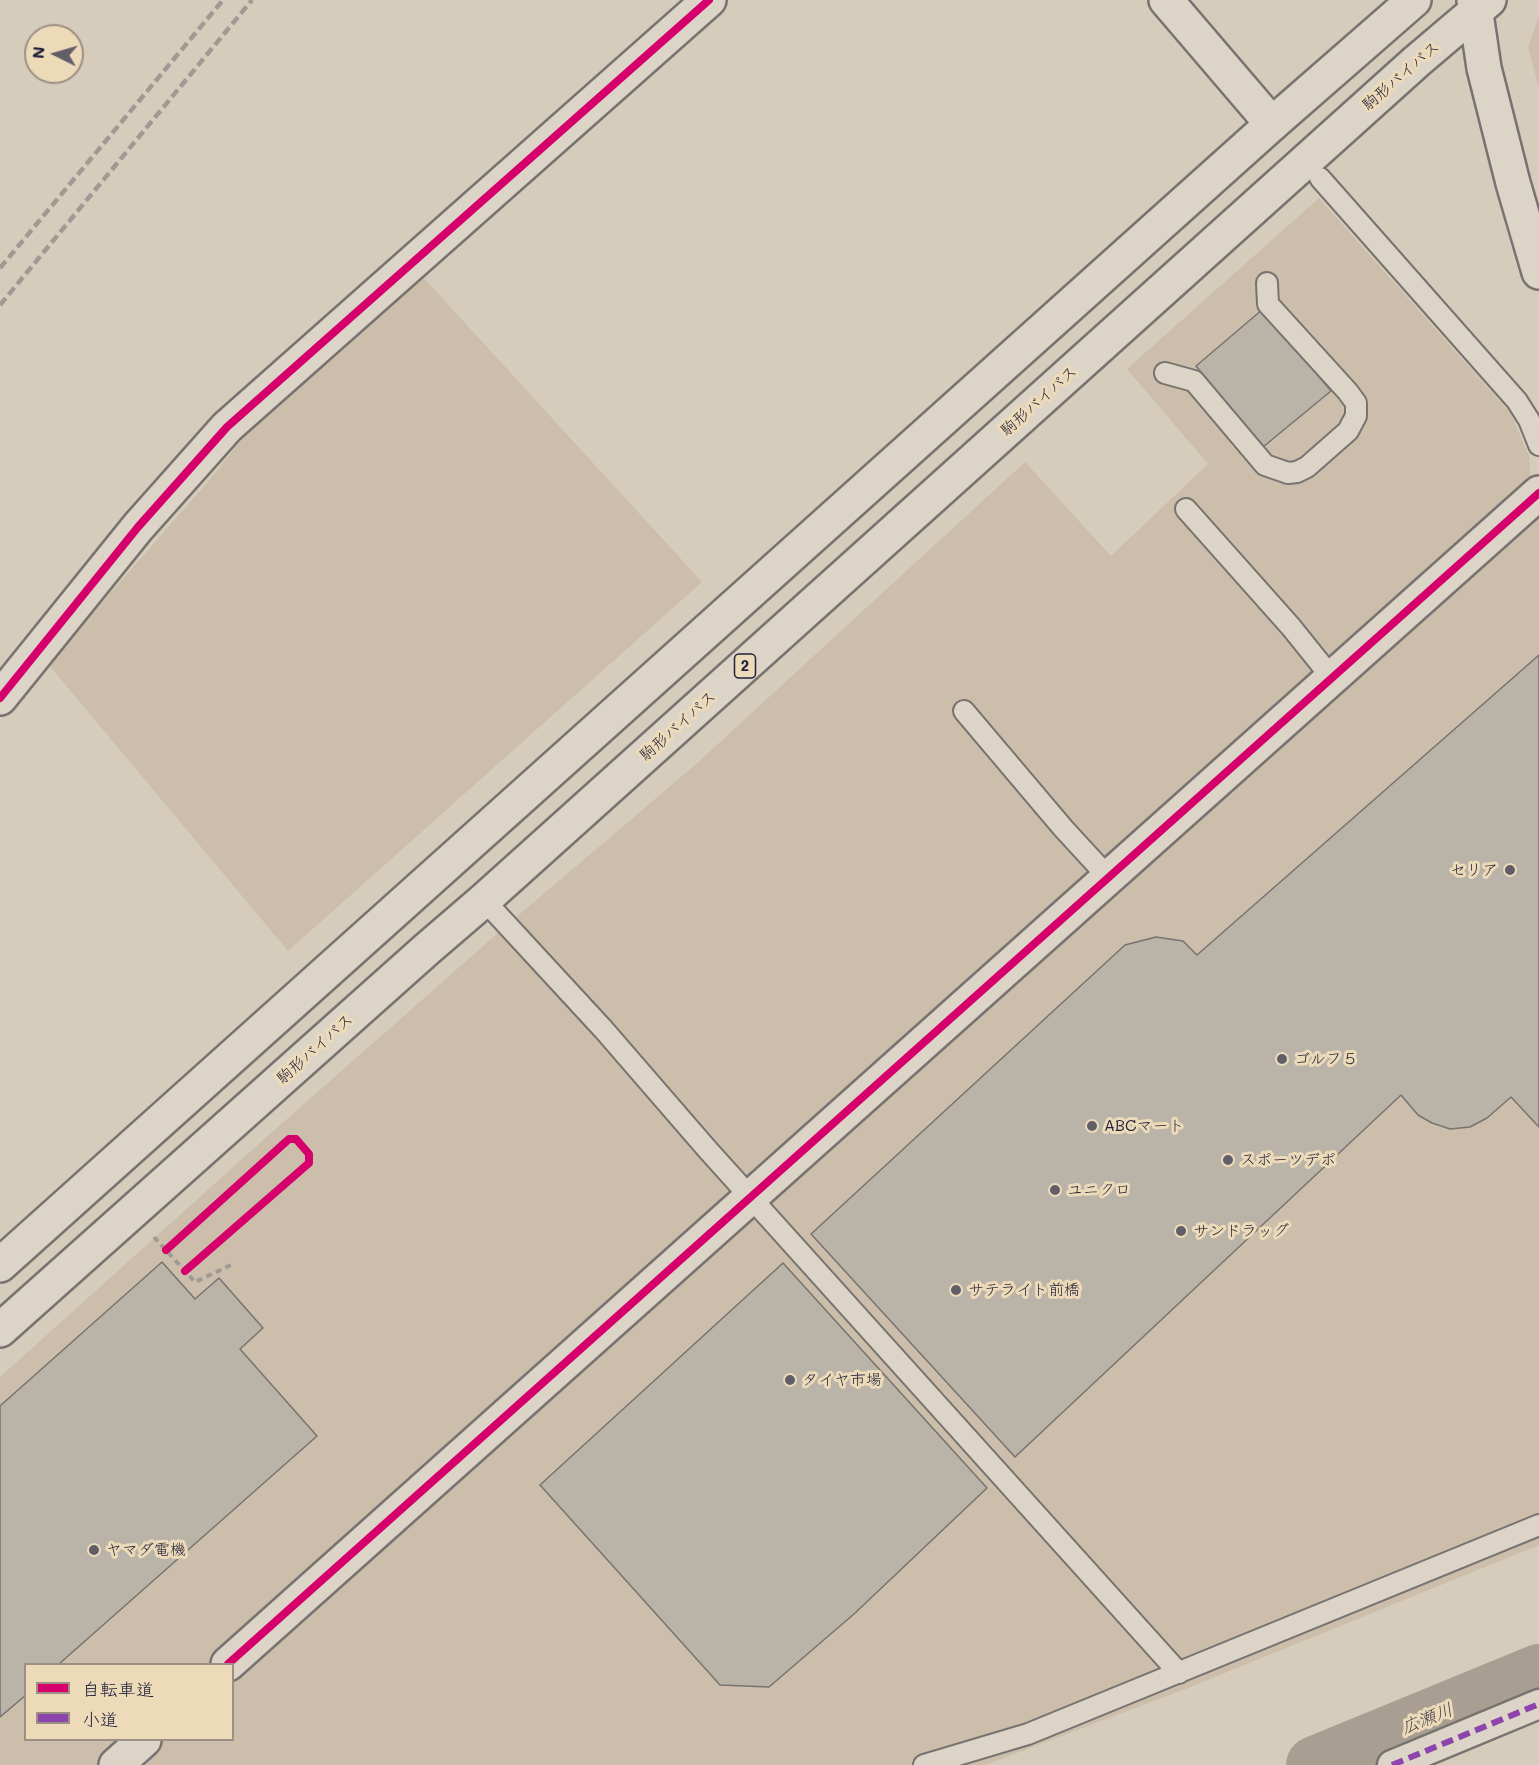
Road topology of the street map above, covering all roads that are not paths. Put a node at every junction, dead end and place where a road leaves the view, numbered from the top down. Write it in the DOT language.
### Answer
graph roads {
  1 [pos="709,0"];
  2 [pos="1166,0"];
  3 [pos="1414,0"];
  4 [pos="1480,4"];
  5 [pos="1272,124"];
  6 [pos="1320,178"];
  7 [pos="1539,272"];
  8 [pos="1267,283"];
  9 [pos="1165,373"];
  10 [pos="1539,445"];
  11 [pos="1539,493"];
  12 [pos="1186,509"];
  13 [pos="1332,678"];
  14 [pos="0,698"];
  15 [pos="964,711"];
  16 [pos="556,835"];
  17 [pos="1108,877"];
  18 [pos="484,900"];
  19 [pos="422,926"];
  20 [pos="751,1197"];
  21 [pos="0,1265"];
  22 [pos="0,1330"];
  23 [pos="1539,1525"];
  24 [pos="230,1663"];
  25 [pos="1179,1673"];
  26 [pos="1539,1704"];
  27 [pos="143,1741"];
  28 [pos="118,1764"];
  29 [pos="924,1765"];
  30 [pos="1392,1765"];
  1 -- 14 [label="main road"];
  2 -- 5 [label="main road"];
  3 -- 5 [label="main road"];
  4 -- 7 [label="main road"];
  4 -- 16 [label="main road, 駒形バイパス / 2"];
  5 -- 21 [label="main road"];
  6 -- 10 [label="lane"];
  8 -- 9 [label="lane"];
  11 -- 13 [label="main road"];
  12 -- 13 [label="lane"];
  13 -- 17 [label="main road"];
  15 -- 17 [label="lane"];
  16 -- 18 [label="main road, 駒形バイパス / 2"];
  16 -- 19 [label="main road"];
  17 -- 20 [label="main road"];
  18 -- 20 [label="lane"];
  18 -- 22 [label="main road, 駒形バイパス / 2"];
  20 -- 24 [label="main road"];
  20 -- 25 [label="lane"];
  23 -- 25 [label="lane"];
  25 -- 29 [label="lane"];
  26 -- 30 [label="street"];
  27 -- 28 [label="main road"];
}
